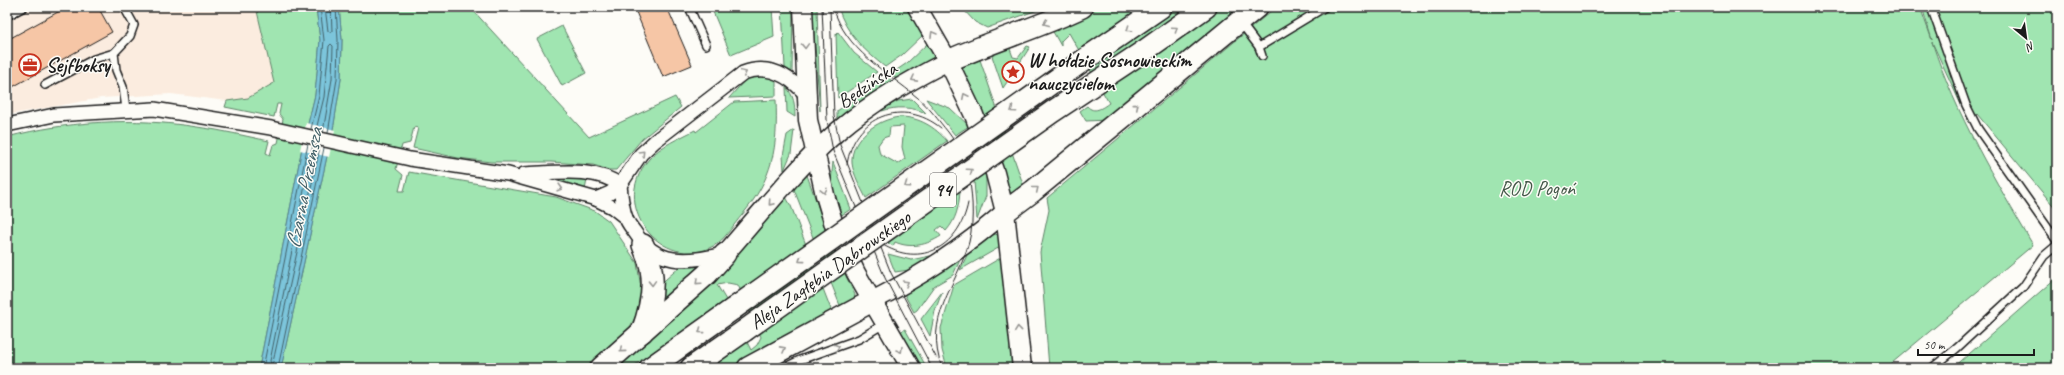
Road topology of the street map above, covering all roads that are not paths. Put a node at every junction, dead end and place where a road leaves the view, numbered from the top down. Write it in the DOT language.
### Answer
graph roads {
  1 [pos="24,7"];
  2 [pos="124,7"];
  3 [pos="690,7"];
  4 [pos="803,7"];
  5 [pos="917,7"];
  6 [pos="1082,7"];
  7 [pos="1161,7"];
  8 [pos="1206,7"];
  9 [pos="1257,7"];
  10 [pos="1326,7"];
  11 [pos="1931,7"];
  12 [pos="7,16"];
  13 [pos="1240,21"];
  14 [pos="706,45"];
  15 [pos="1259,47"];
  16 [pos="114,53"];
  17 [pos="1262,56"];
  18 [pos="948,61"];
  19 [pos="45,85"];
  20 [pos="807,96"];
  21 [pos="126,109"];
  22 [pos="7,125"];
  23 [pos="816,153"];
  24 [pos="508,174"];
  25 [pos="620,185"];
  26 [pos="596,200"];
  27 [pos="1005,212"];
  28 [pos="626,218"];
  29 [pos="2057,241"];
  30 [pos="2057,244"];
  31 [pos="643,245"];
  32 [pos="725,254"];
  33 [pos="872,301"];
  34 [pos="884,323"];
  35 [pos="642,332"];
  36 [pos="601,368"];
  37 [pos="650,368"];
  38 [pos="691,368"];
  39 [pos="748,368"];
  40 [pos="784,368"];
  41 [pos="911,368"];
  42 [pos="1022,368"];
  43 [pos="1932,368"];
  1 -- 12 [label="lane"];
  2 -- 16 [label="lane"];
  3 -- 14 [label="lane"];
  4 -- 20 [label="street, Będzińska, one-way"];
  18 -- 5 [label="street, one-way"];
  6 -- 18 [label="main road, one-way"];
  7 -- 37 [label="main road, Aleja Zagłębia Dąbrowskiego / 94, one-way, bridge"];
  38 -- 8 [label="main road, Aleja Zagłębia Dąbrowskiego / 94, one-way, bridge"];
  9 -- 13 [label="main road"];
  10 -- 15 [label="lane"];
  11 -- 29 [label="lane"];
  13 -- 15 [label="lane"];
  27 -- 13 [label="main road, one-way"];
  15 -- 17 [label="lane"];
  16 -- 19 [label="lane"];
  16 -- 21 [label="lane"];
  18 -- 23 [label="street, Będzińska, one-way"];
  27 -- 18 [label="street, one-way"];
  20 -- 23 [label="street, Będzińska"];
  25 -- 20 [label="street, one-way"];
  21 -- 22 [label="street"];
  21 -- 24 [label="street"];
  23 -- 32 [label="street, one-way"];
  23 -- 33 [label="street, Będzińska, one-way"];
  24 -- 25 [label="street"];
  24 -- 26 [label="street, one-way"];
  25 -- 26 [label="street"];
  25 -- 28 [label="street"];
  26 -- 28 [label="street"];
  33 -- 27 [label="street, one-way"];
  42 -- 27 [label="street, one-way"];
  28 -- 31 [label="street"];
  30 -- 43 [label="lane"];
  31 -- 32 [label="street"];
  31 -- 35 [label="main road, one-way"];
  32 -- 35 [label="main road, one-way"];
  33 -- 34 [label="street, Będzińska"];
  39 -- 33 [label="main road, one-way"];
  40 -- 34 [label="lane, one-way"];
  34 -- 41 [label="street, Będzińska, one-way"];
  35 -- 36 [label="main road, one-way"];
}
